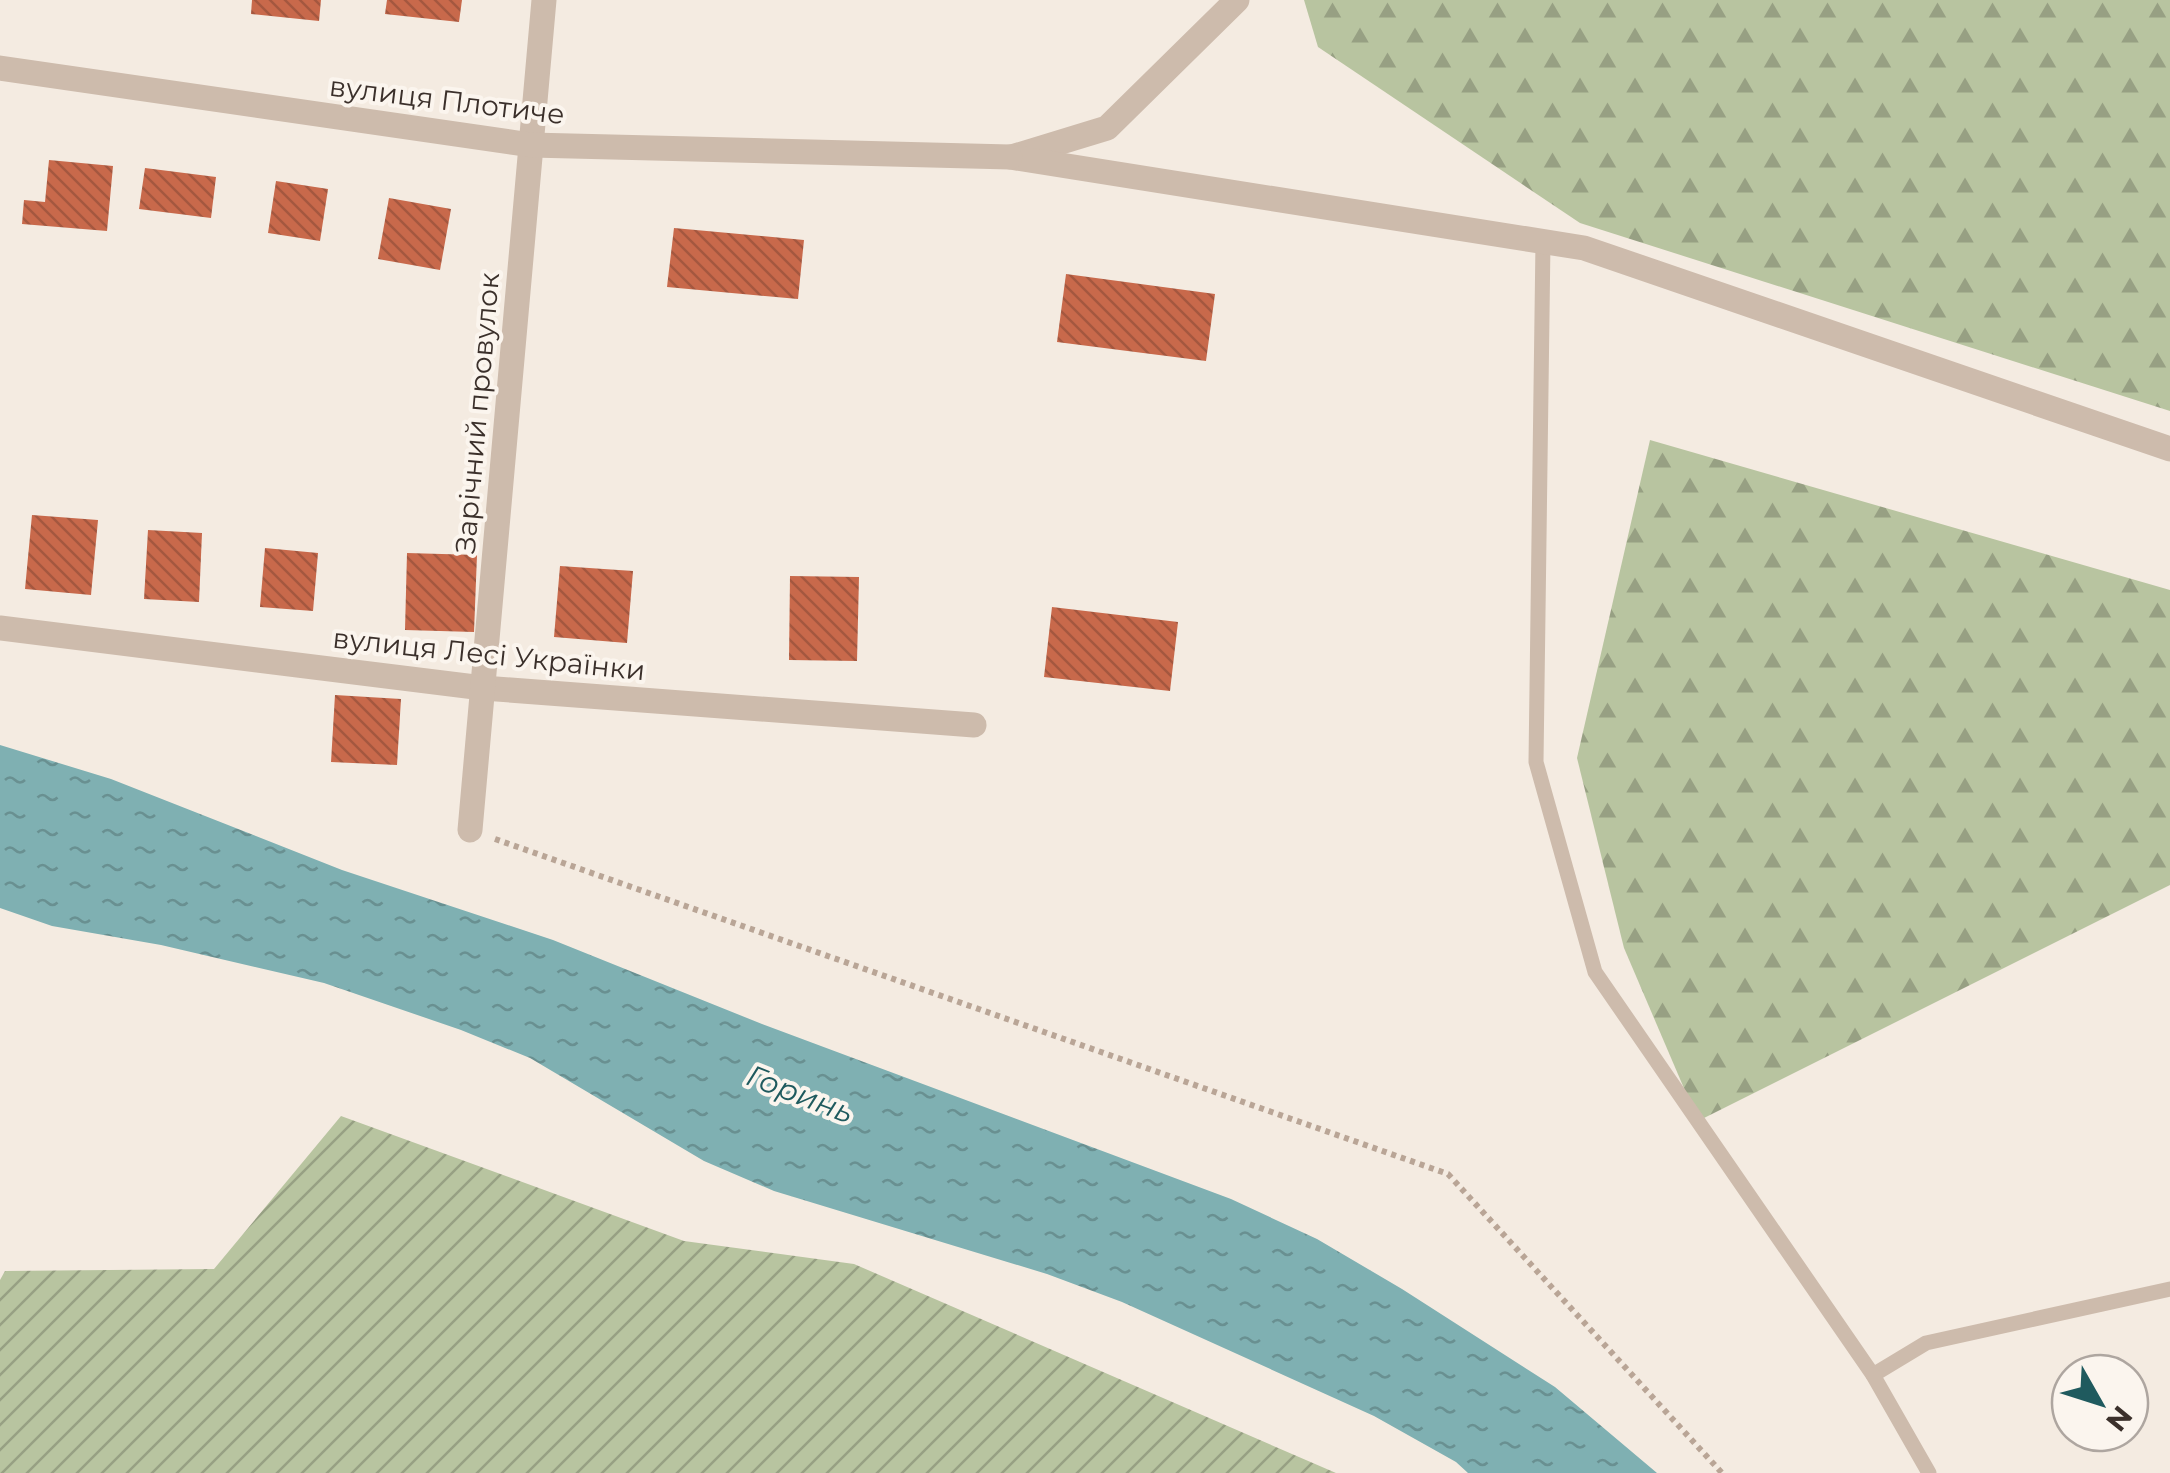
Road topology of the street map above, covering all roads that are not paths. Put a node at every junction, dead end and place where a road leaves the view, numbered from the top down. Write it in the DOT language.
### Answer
graph roads {
  1 [pos="544,0"];
  2 [pos="1237,0"];
  3 [pos="0,68"];
  4 [pos="531,145"];
  5 [pos="1010,157"];
  6 [pos="1543,242"];
  7 [pos="2170,449"];
  8 [pos="0,628"];
  9 [pos="483,688"];
  10 [pos="974,725"];
  11 [pos="470,830"];
  12 [pos="2170,1289"];
  13 [pos="1872,1375"];
  14 [pos="1929,1473"];
  1 -- 4 [label="street, Зарічний провулок"];
  2 -- 5 [label="street"];
  3 -- 4 [label="street, вулиця Плотиче"];
  4 -- 5 [label="street, вулиця Плотиче"];
  4 -- 9 [label="street, Зарічний провулок"];
  5 -- 6 [label="street"];
  6 -- 7 [label="street"];
  6 -- 13 [label="lane"];
  8 -- 9 [label="street, вулиця Лесі Українки"];
  9 -- 10 [label="street, вулиця Лесі Українки"];
  9 -- 11 [label="street, Зарічний провулок"];
  12 -- 13 [label="lane"];
  13 -- 14 [label="lane"];
}
